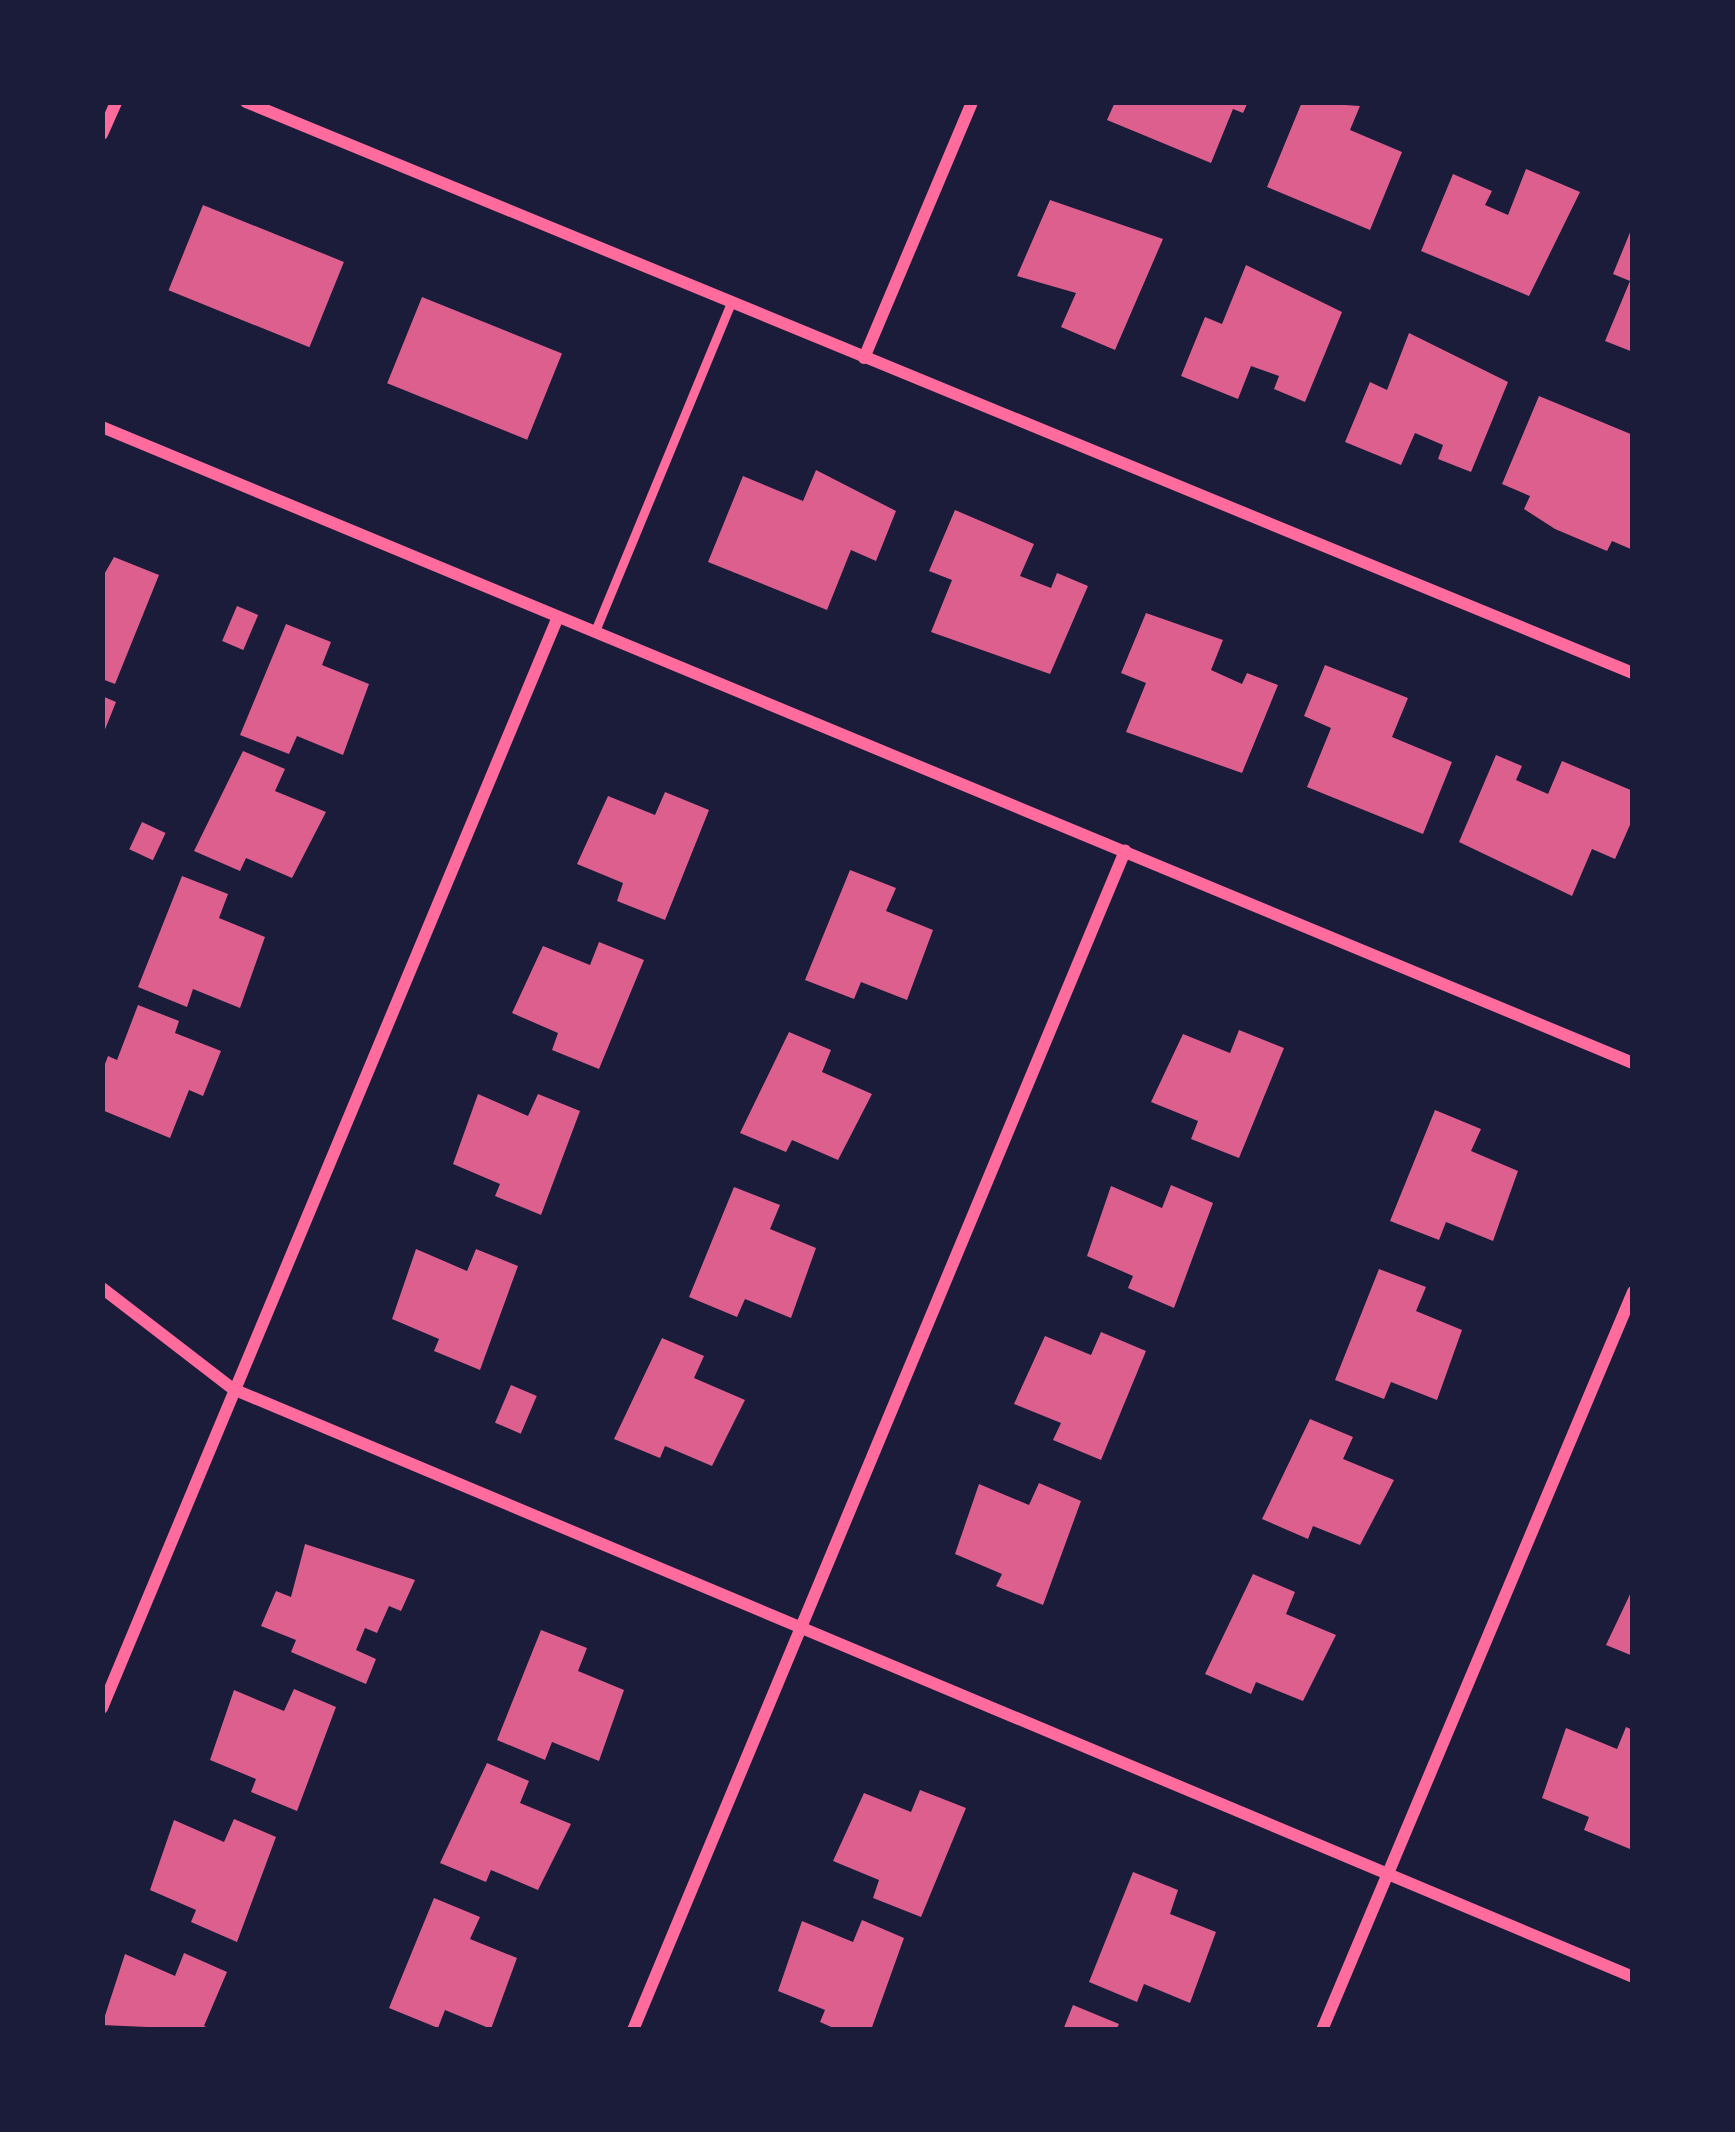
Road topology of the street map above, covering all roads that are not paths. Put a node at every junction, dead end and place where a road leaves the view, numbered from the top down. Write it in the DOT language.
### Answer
graph roads {
  1 [pos="116,102"];
  2 [pos="246,102"];
  3 [pos="972,102"];
  4 [pos="102,134"];
  5 [pos="731,303"];
  6 [pos="864,358"];
  7 [pos="102,427"];
  8 [pos="557,616"];
  9 [pos="595,632"];
  10 [pos="1633,673"];
  11 [pos="1125,851"];
  12 [pos="1633,1063"];
  13 [pos="102,1288"];
  14 [pos="1633,1292"];
  15 [pos="233,1389"];
  16 [pos="799,1626"];
  17 [pos="102,1708"];
  18 [pos="1387,1871"];
  19 [pos="1633,1977"];
  20 [pos="633,2030"];
  21 [pos="1322,2030"];
  1 -- 4 [label="street"];
  2 -- 5 [label="street"];
  3 -- 6 [label="street"];
  5 -- 6 [label="street"];
  5 -- 9 [label="lane"];
  6 -- 10 [label="street"];
  7 -- 8 [label="street"];
  8 -- 9 [label="street"];
  8 -- 15 [label="street"];
  9 -- 11 [label="street"];
  11 -- 12 [label="street"];
  11 -- 16 [label="street"];
  13 -- 15 [label="street"];
  14 -- 18 [label="street"];
  15 -- 16 [label="street"];
  15 -- 17 [label="street"];
  16 -- 18 [label="street"];
  16 -- 20 [label="street"];
  18 -- 19 [label="street"];
  18 -- 21 [label="street"];
}
